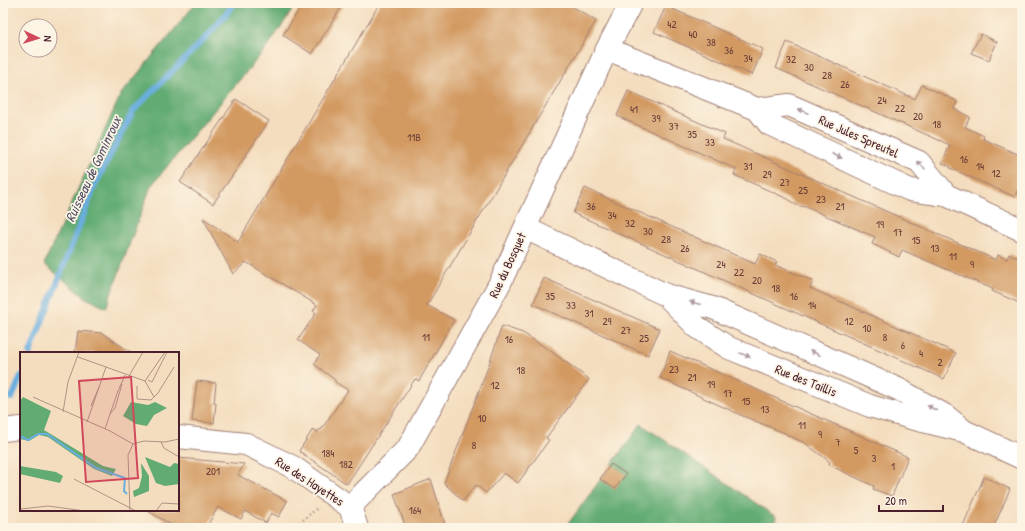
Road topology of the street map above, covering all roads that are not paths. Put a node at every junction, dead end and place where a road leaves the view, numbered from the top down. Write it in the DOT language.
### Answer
graph roads {
  1 [pos="631,3"];
  2 [pos="607,49"];
  3 [pos="757,109"];
  4 [pos="946,195"];
  5 [pos="524,228"];
  6 [pos="1022,230"];
  7 [pos="666,296"];
  8 [pos="20,428"];
  9 [pos="3,430"];
  10 [pos="964,431"];
  11 [pos="179,436"];
  12 [pos="1022,458"];
  13 [pos="341,501"];
  14 [pos="357,528"];
  1 -- 2 [label="street, Rue du Bosquet"];
  2 -- 3 [label="street, Rue Jules Spreutel"];
  2 -- 5 [label="street, Rue du Bosquet"];
  3 -- 4 [label="street, Rue Jules Spreutel, one-way"];
  4 -- 3 [label="street, Rue Jules Spreutel, one-way"];
  4 -- 6 [label="street, Rue Jules Spreutel"];
  5 -- 7 [label="street, Rue des Taillis"];
  5 -- 13 [label="street, Rue du Bosquet"];
  10 -- 7 [label="street, Rue des Taillis, one-way"];
  7 -- 10 [label="street, Rue des Taillis, one-way"];
  8 -- 9 [label="street"];
  10 -- 12 [label="street, Rue des Taillis"];
  11 -- 13 [label="street, Rue des Hayettes"];
  13 -- 14 [label="street, Rue des Hayettes"];
}
